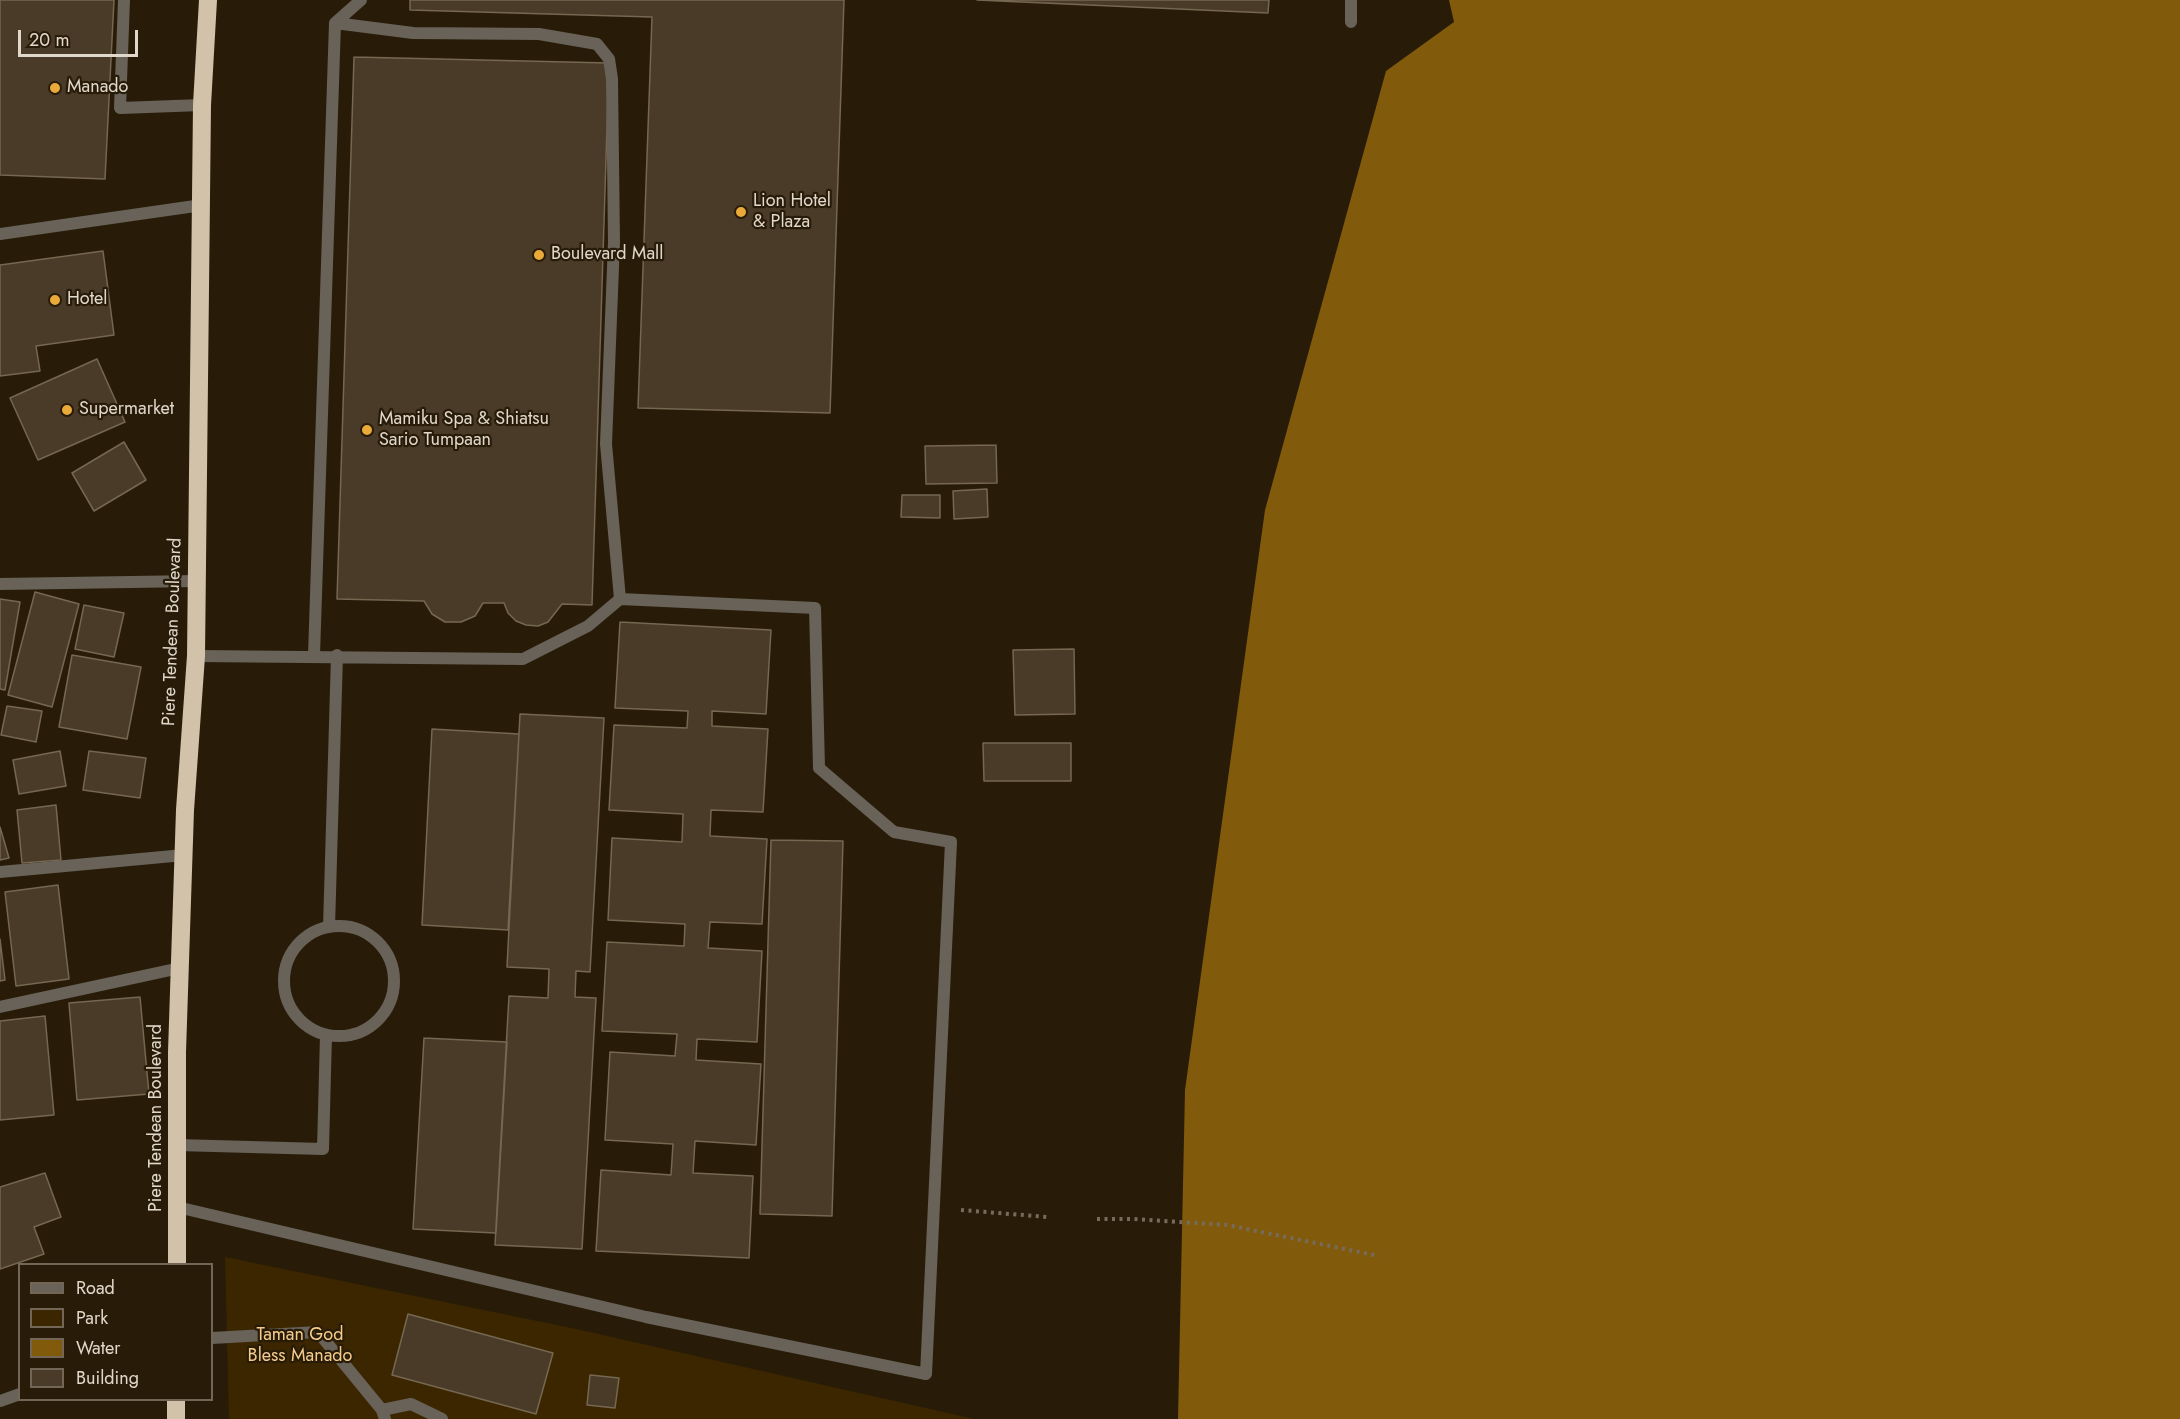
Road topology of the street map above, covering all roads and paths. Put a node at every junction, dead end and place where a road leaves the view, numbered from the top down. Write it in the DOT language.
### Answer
graph roads {
  1 [pos="124,0"];
  2 [pos="208,0"];
  3 [pos="362,0"];
  4 [pos="1351,0"];
  5 [pos="1351,22"];
  6 [pos="335,23"];
  7 [pos="202,105"];
  8 [pos="202,205"];
  9 [pos="0,234"];
  10 [pos="196,581"];
  11 [pos="0,584"];
  12 [pos="620,599"];
  13 [pos="314,655"];
  14 [pos="337,655"];
  15 [pos="196,656"];
  16 [pos="183,855"];
  17 [pos="0,872"];
  18 [pos="329,927"];
  19 [pos="180,968"];
  20 [pos="0,1007"];
  21 [pos="326,1035"];
  22 [pos="177,1145"];
  23 [pos="177,1208"];
  24 [pos="934,1208"];
  25 [pos="1047,1217"];
  26 [pos="1097,1220"];
  27 [pos="1379,1256"];
  28 [pos="177,1263"];
  29 [pos="213,1338"];
  30 [pos="18,1395"];
  31 [pos="0,1401"];
  32 [pos="176,1401"];
  33 [pos="383,1415"];
  34 [pos="176,1419"];
  35 [pos="442,1419"];
  1 -- 7 [label="street"];
  2 -- 7 [label="highway, Piere Tendean Boulevard"];
  3 -- 6 [label="street"];
  4 -- 5 [label="street"];
  6 -- 12 [label="street"];
  6 -- 13 [label="street"];
  7 -- 8 [label="highway, Piere Tendean Boulevard"];
  8 -- 9 [label="street"];
  8 -- 10 [label="highway, Piere Tendean Boulevard"];
  10 -- 11 [label="street"];
  10 -- 15 [label="highway, Piere Tendean Boulevard"];
  12 -- 14 [label="street"];
  12 -- 24 [label="street"];
  13 -- 14 [label="street"];
  13 -- 15 [label="street"];
  14 -- 18 [label="street"];
  15 -- 16 [label="highway, Piere Tendean Boulevard"];
  16 -- 17 [label="street"];
  16 -- 19 [label="highway, Piere Tendean Boulevard"];
  18 -- 21 [label="street"];
  18 -- 21 [label="street"];
  19 -- 20 [label="street"];
  19 -- 22 [label="highway, Piere Tendean Boulevard"];
  21 -- 22 [label="street"];
  22 -- 23 [label="highway, Piere Tendean Boulevard"];
  23 -- 24 [label="street"];
  23 -- 28 [label="highway, Piere Tendean Boulevard"];
  24 -- 25 [label="path"];
  26 -- 27 [label="path"];
  29 -- 33 [label="street"];
  30 -- 31 [label="street"];
  32 -- 34 [label="highway"];
  33 -- 35 [label="street"];
}
